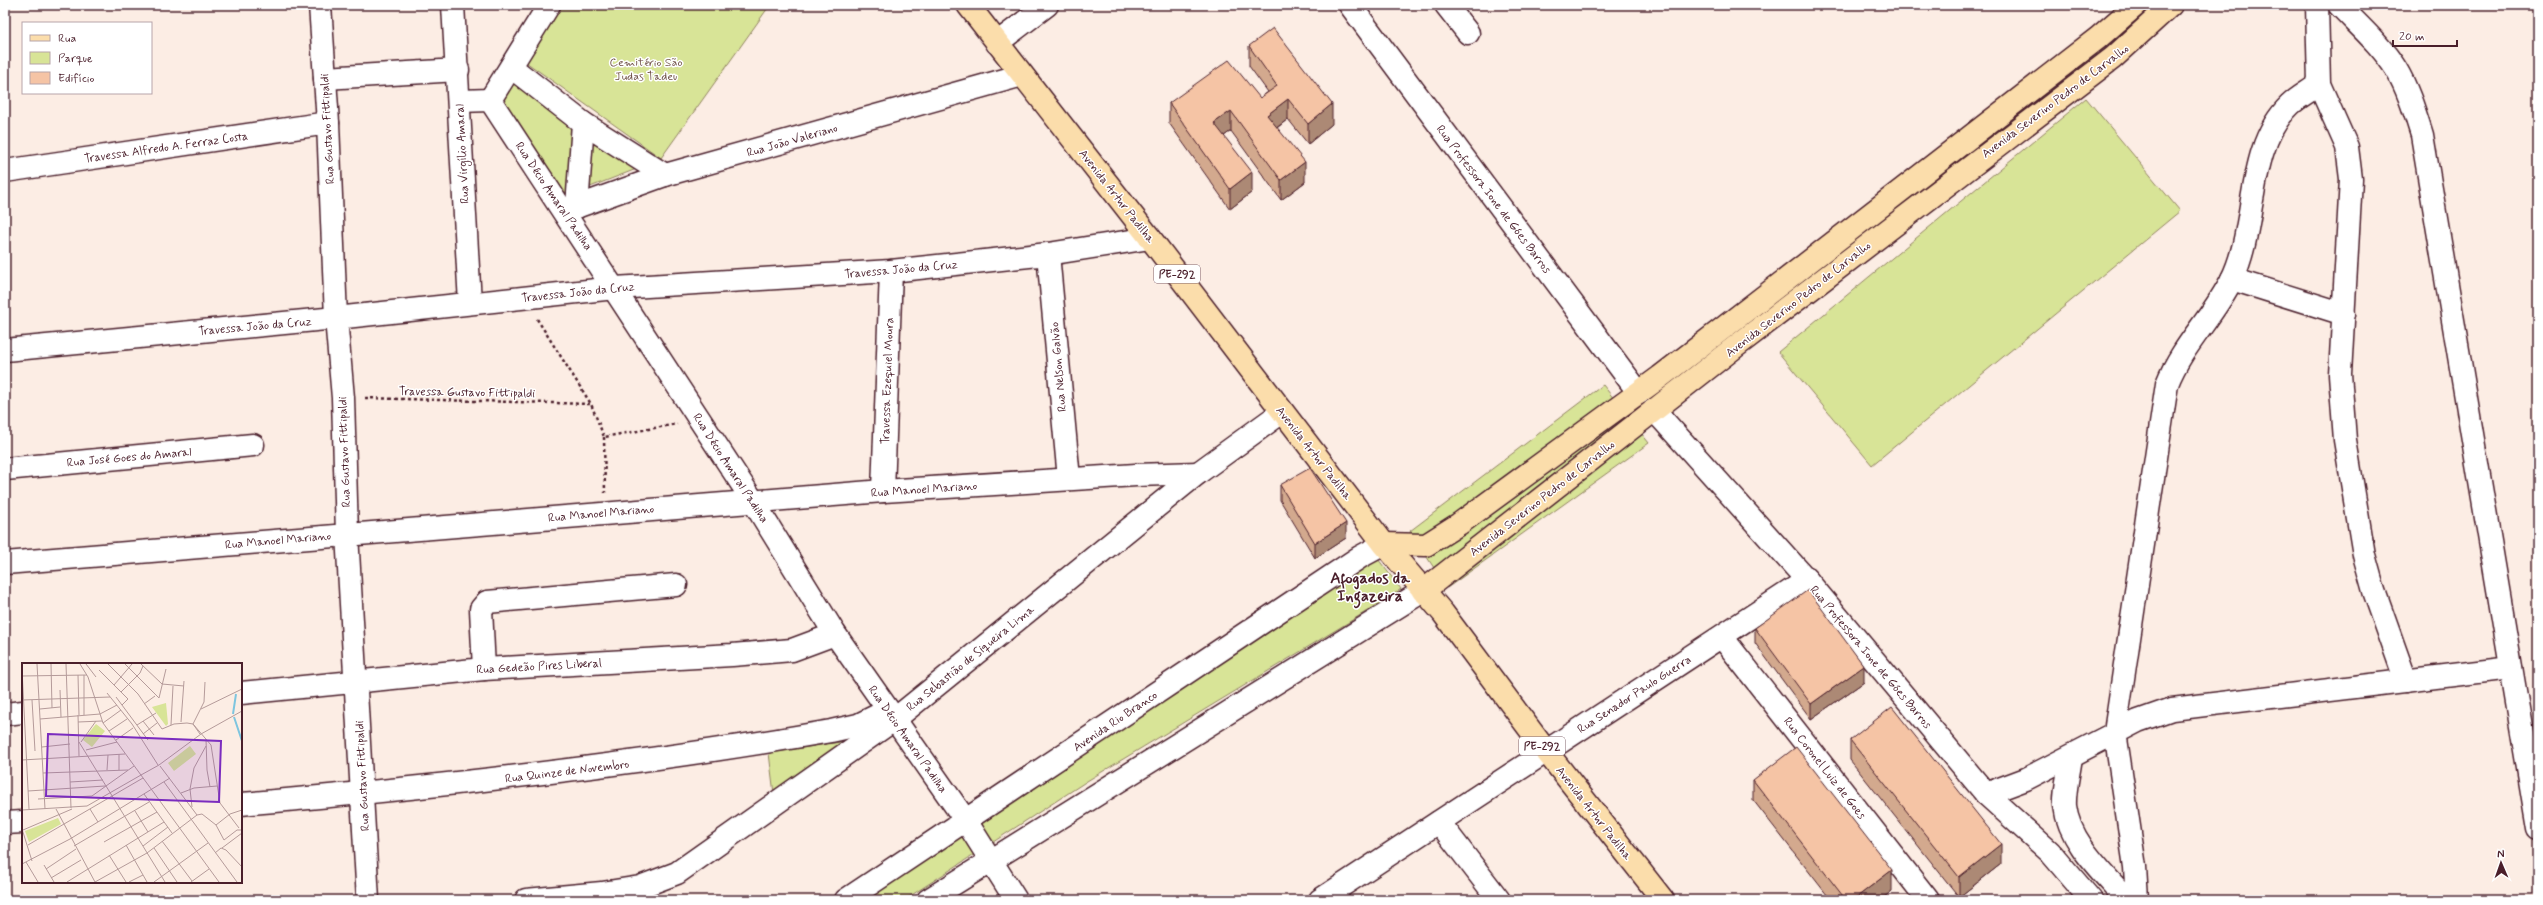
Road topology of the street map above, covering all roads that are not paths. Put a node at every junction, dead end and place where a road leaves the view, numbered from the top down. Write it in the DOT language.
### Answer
graph roads {
  1 [pos="320,5"];
  2 [pos="453,5"];
  3 [pos="968,5"];
  4 [pos="1047,5"];
  5 [pos="1350,5"];
  6 [pos="1446,5"];
  7 [pos="2136,5"];
  8 [pos="2171,5"];
  9 [pos="2317,5"];
  10 [pos="2339,5"];
  11 [pos="544,8"];
  12 [pos="1468,33"];
  13 [pos="997,42"];
  14 [pos="511,67"];
  15 [pos="458,70"];
  16 [pos="1022,75"];
  17 [pos="325,78"];
  18 [pos="2319,84"];
  19 [pos="490,100"];
  20 [pos="460,101"];
  21 [pos="328,123"];
  22 [pos="583,123"];
  23 [pos="5,171"];
  24 [pos="665,175"];
  25 [pos="571,209"];
  26 [pos="1150,238"];
  27 [pos="1048,254"];
  28 [pos="891,271"];
  29 [pos="2232,279"];
  30 [pos="615,288"];
  31 [pos="470,303"];
  32 [pos="2344,314"];
  33 [pos="336,318"];
  34 [pos="5,350"];
  35 [pos="1639,393"];
  36 [pos="1654,410"];
  37 [pos="1282,412"];
  38 [pos="253,445"];
  39 [pos="5,469"];
  40 [pos="1198,473"];
  41 [pos="1069,479"];
  42 [pos="883,491"];
  43 [pos="753,501"];
  44 [pos="347,534"];
  45 [pos="1384,544"];
  46 [pos="5,563"];
  47 [pos="1807,580"];
  48 [pos="676,585"];
  49 [pos="1423,591"];
  50 [pos="835,634"];
  51 [pos="1722,637"];
  52 [pos="2511,668"];
  53 [pos="484,669"];
  54 [pos="2406,681"];
  55 [pos="357,682"];
  56 [pos="242,693"];
  57 [pos="22,712"];
  58 [pos="5,714"];
  59 [pos="891,714"];
  60 [pos="2115,732"];
  61 [pos="1546,751"];
  62 [pos="2071,757"];
  63 [pos="363,794"];
  64 [pos="1986,794"];
  65 [pos="242,804"];
  66 [pos="966,821"];
  67 [pos="22,822"];
  68 [pos="1439,822"];
  69 [pos="5,823"];
  70 [pos="2538,828"];
  71 [pos="991,859"];
  72 [pos="368,900"];
  73 [pos="526,900"];
  74 [pos="846,900"];
  75 [pos="928,900"];
  76 [pos="1016,900"];
  77 [pos="1320,900"];
  78 [pos="1499,900"];
  79 [pos="1663,900"];
  80 [pos="1928,900"];
  81 [pos="2091,900"];
  82 [pos="2128,900"];
  83 [pos="2137,900"];
  1 -- 17 [label="street, Rua Gustavo Fittipaldi"];
  2 -- 15 [label="street, Rua Virgílio Amaral"];
  3 -- 13 [label="main road, Avenida Artur Padilha / PE-292"];
  4 -- 13 [label="street"];
  5 -- 35 [label="street, Rua Professora Ione de Góes Barros"];
  6 -- 12 [label="street"];
  7 -- 35 [label="main road, Avenida Severino Pedro de Carvalho"];
  8 -- 36 [label="main road, Avenida Severino Pedro de Carvalho"];
  9 -- 18 [label="street"];
  10 -- 52 [label="street"];
  11 -- 14 [label="street"];
  13 -- 16 [label="main road, Avenida Artur Padilha / PE-292"];
  14 -- 19 [label="street"];
  14 -- 22 [label="street"];
  15 -- 17 [label="street"];
  15 -- 20 [label="street, Rua Virgílio Amaral"];
  16 -- 24 [label="street, Rua João Valeriano"];
  16 -- 26 [label="main road, Avenida Artur Padilha / PE-292"];
  17 -- 21 [label="street, Rua Gustavo Fittipaldi"];
  18 -- 29 [label="street"];
  18 -- 32 [label="street"];
  19 -- 20 [label="street"];
  19 -- 25 [label="street, Rua Décio Amaral Padilha"];
  20 -- 31 [label="street, Rua Virgílio Amaral"];
  21 -- 23 [label="street, Travessa Alfredo A. Ferraz Costa"];
  21 -- 33 [label="street, Rua Gustavo Fittipaldi"];
  22 -- 24 [label="street"];
  22 -- 25 [label="street"];
  24 -- 25 [label="street, Rua João Valeriano"];
  25 -- 30 [label="street, Rua Décio Amaral Padilha"];
  26 -- 27 [label="street, Travessa João da Cruz"];
  26 -- 37 [label="main road, Avenida Artur Padilha / PE-292"];
  27 -- 28 [label="street, Travessa João da Cruz"];
  27 -- 41 [label="street, Rua Nelson Galvão"];
  28 -- 30 [label="street, Travessa João da Cruz"];
  28 -- 42 [label="street, Travessa Ezequiel Moura"];
  29 -- 32 [label="street"];
  29 -- 60 [label="street"];
  30 -- 31 [label="street, Travessa João da Cruz"];
  30 -- 43 [label="street, Rua Décio Amaral Padilha"];
  31 -- 33 [label="street, Travessa João da Cruz"];
  32 -- 54 [label="street"];
  33 -- 34 [label="street, Travessa João da Cruz"];
  33 -- 44 [label="street, Rua Gustavo Fittipaldi"];
  35 -- 45 [label="main road, Avenida Severino Pedro de Carvalho"];
  36 -- 47 [label="street, Rua Professora Ione de Góes Barros"];
  36 -- 49 [label="main road, Avenida Severino Pedro de Carvalho"];
  37 -- 40 [label="street, Rua Sebastião de Siqueira Lima"];
  37 -- 45 [label="main road, Avenida Artur Padilha / PE-292"];
  38 -- 39 [label="street, Rua José Goes do Amaral"];
  40 -- 41 [label="street, Rua Manoel Mariano"];
  40 -- 59 [label="street, Rua Sebastião de Siqueira Lima"];
  41 -- 42 [label="street, Rua Manoel Mariano"];
  42 -- 43 [label="street, Rua Manoel Mariano"];
  43 -- 44 [label="street, Rua Manoel Mariano"];
  43 -- 50 [label="street, Rua Décio Amaral Padilha"];
  44 -- 46 [label="street, Rua Manoel Mariano"];
  44 -- 55 [label="street, Rua Gustavo Fittipaldi"];
  45 -- 49 [label="main road, Avenida Artur Padilha / PE-292"];
  45 -- 66 [label="street, Avenida Rio Branco"];
  47 -- 51 [label="street, Rua Senador Paulo Guerra"];
  47 -- 64 [label="street, Rua Professora Ione de Góes Barros"];
  48 -- 53 [label="street"];
  49 -- 61 [label="main road, Avenida Artur Padilha / PE-292"];
  49 -- 71 [label="street"];
  50 -- 53 [label="street, Rua Gedeão Pires Liberal"];
  50 -- 59 [label="street, Rua Décio Amaral Padilha"];
  51 -- 61 [label="street, Rua Senador Paulo Guerra"];
  51 -- 80 [label="street, Rua Coronel Luiz de Goes"];
  52 -- 54 [label="street"];
  52 -- 70 [label="street"];
  53 -- 55 [label="street, Rua Gedeão Pires Liberal"];
  54 -- 60 [label="street"];
  55 -- 56 [label="street, Rua Gedeão Pires Liberal"];
  55 -- 63 [label="street, Rua Gustavo Fittipaldi"];
  57 -- 58 [label="street"];
  59 -- 63 [label="street, Rua Quinze de Novembro"];
  59 -- 66 [label="street, Rua Décio Amaral Padilha"];
  59 -- 73 [label="street, Rua Sebastião de Siqueira Lima"];
  60 -- 62 [label="street"];
  60 -- 83 [label="street"];
  61 -- 68 [label="street, Rua Senador Paulo Guerra"];
  61 -- 79 [label="main road, Avenida Artur Padilha / PE-292"];
  62 -- 64 [label="street"];
  62 -- 82 [label="street"];
  63 -- 65 [label="street, Rua Quinze de Novembro"];
  63 -- 72 [label="street, Rua Gustavo Fittipaldi"];
  64 -- 81 [label="street, Rua Professora Ione de Góes Barros"];
  66 -- 71 [label="street, Rua Décio Amaral Padilha"];
  66 -- 74 [label="street, Avenida Rio Branco"];
  67 -- 69 [label="street"];
  68 -- 77 [label="street, Rua Senador Paulo Guerra"];
  68 -- 78 [label="street"];
  71 -- 75 [label="street"];
  71 -- 76 [label="street, Rua Décio Amaral Padilha"];
}
